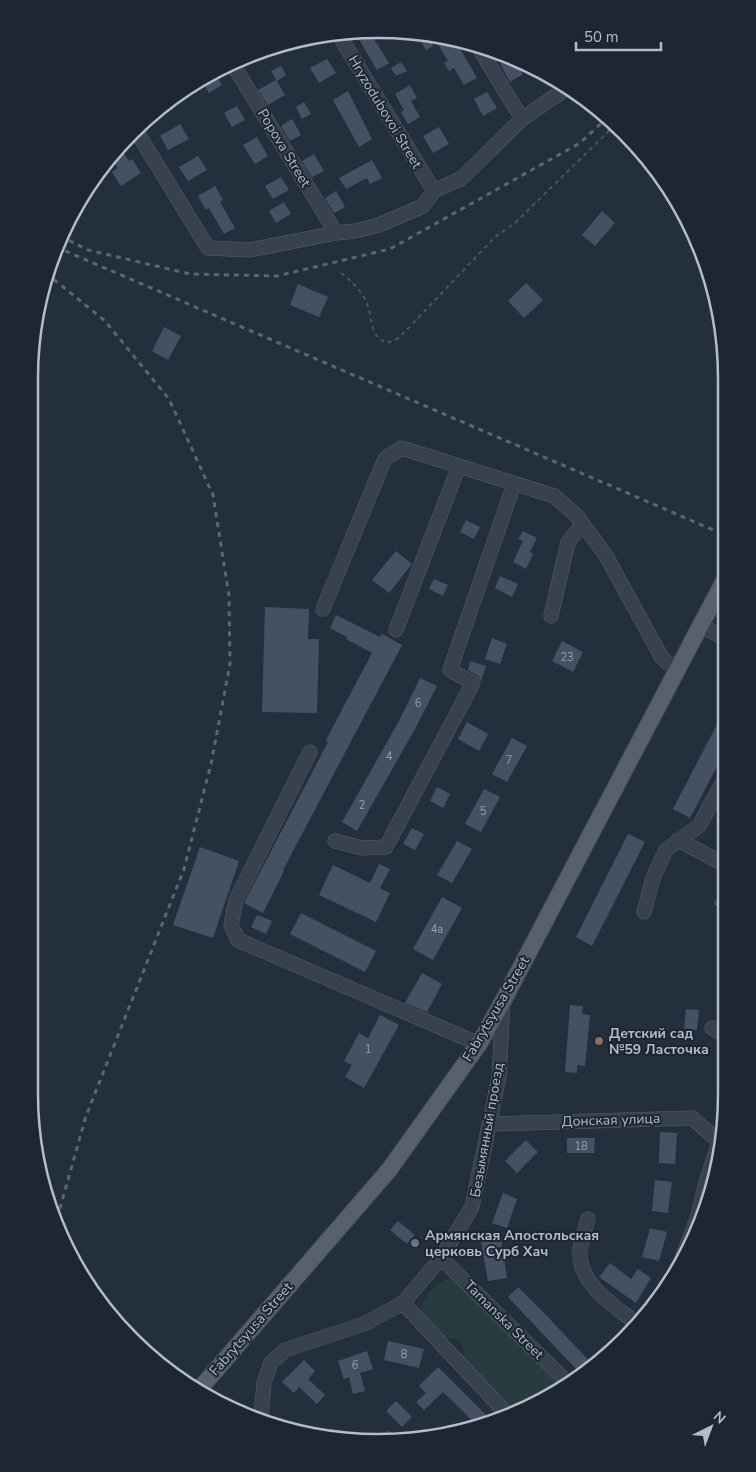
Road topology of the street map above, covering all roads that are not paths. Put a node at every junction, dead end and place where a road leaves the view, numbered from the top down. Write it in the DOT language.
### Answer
graph roads {
  1 [pos="341,39"];
  2 [pos="483,55"];
  3 [pos="236,69"];
  4 [pos="562,92"];
  5 [pos="522,120"];
  6 [pos="139,135"];
  7 [pos="434,192"];
  8 [pos="336,233"];
  9 [pos="458,466"];
  10 [pos="514,484"];
  11 [pos="583,524"];
  12 [pos="718,592"];
  13 [pos="322,609"];
  14 [pos="551,616"];
  15 [pos="701,625"];
  16 [pos="396,630"];
  17 [pos="718,635"];
  18 [pos="677,670"];
  19 [pos="310,752"];
  20 [pos="718,791"];
  21 [pos="678,840"];
  22 [pos="335,842"];
  23 [pos="718,861"];
  24 [pos="644,912"];
  25 [pos="504,1001"];
  26 [pos="712,1028"];
  27 [pos="718,1031"];
  28 [pos="479,1044"];
  29 [pos="490,1124"];
  30 [pos="716,1139"];
  31 [pos="708,1178"];
  32 [pos="704,1191"];
  33 [pos="588,1218"];
  34 [pos="441,1258"];
  35 [pos="403,1303"];
  36 [pos="633,1320"];
  37 [pos="564,1379"];
  38 [pos="203,1386"];
  39 [pos="504,1410"];
  40 [pos="261,1413"];
  1 -- 7 [label="street, Hryzodubovoi Street"];
  2 -- 5 [label="street"];
  3 -- 8 [label="street, Popova Street"];
  4 -- 5 [label="street"];
  5 -- 7 [label="street"];
  6 -- 8 [label="street"];
  7 -- 8 [label="street"];
  9 -- 10 [label="street"];
  9 -- 13 [label="street"];
  9 -- 16 [label="street"];
  10 -- 11 [label="street"];
  10 -- 22 [label="street"];
  11 -- 14 [label="street"];
  11 -- 18 [label="street"];
  12 -- 15 [label="main road, Fabrytsyusa Street"];
  15 -- 17 [label="street"];
  15 -- 18 [label="main road, Fabrytsyusa Street"];
  18 -- 25 [label="main road, Fabrytsyusa Street"];
  19 -- 28 [label="street"];
  20 -- 21 [label="street"];
  21 -- 23 [label="street"];
  21 -- 24 [label="street"];
  25 -- 28 [label="main road, Fabrytsyusa Street"];
  25 -- 29 [label="street, Безымянный проезд"];
  26 -- 27 [label="street"];
  28 -- 38 [label="main road, Fabrytsyusa Street"];
  29 -- 30 [label="street, Донская улица"];
  29 -- 34 [label="street, Безымянный проезд"];
  31 -- 32 [label="street"];
  33 -- 36 [label="street"];
  34 -- 35 [label="street, Безымянный проезд"];
  34 -- 37 [label="street, Tamanska Street"];
  35 -- 39 [label="street"];
  35 -- 40 [label="street, Безымянный проезд"];
}
